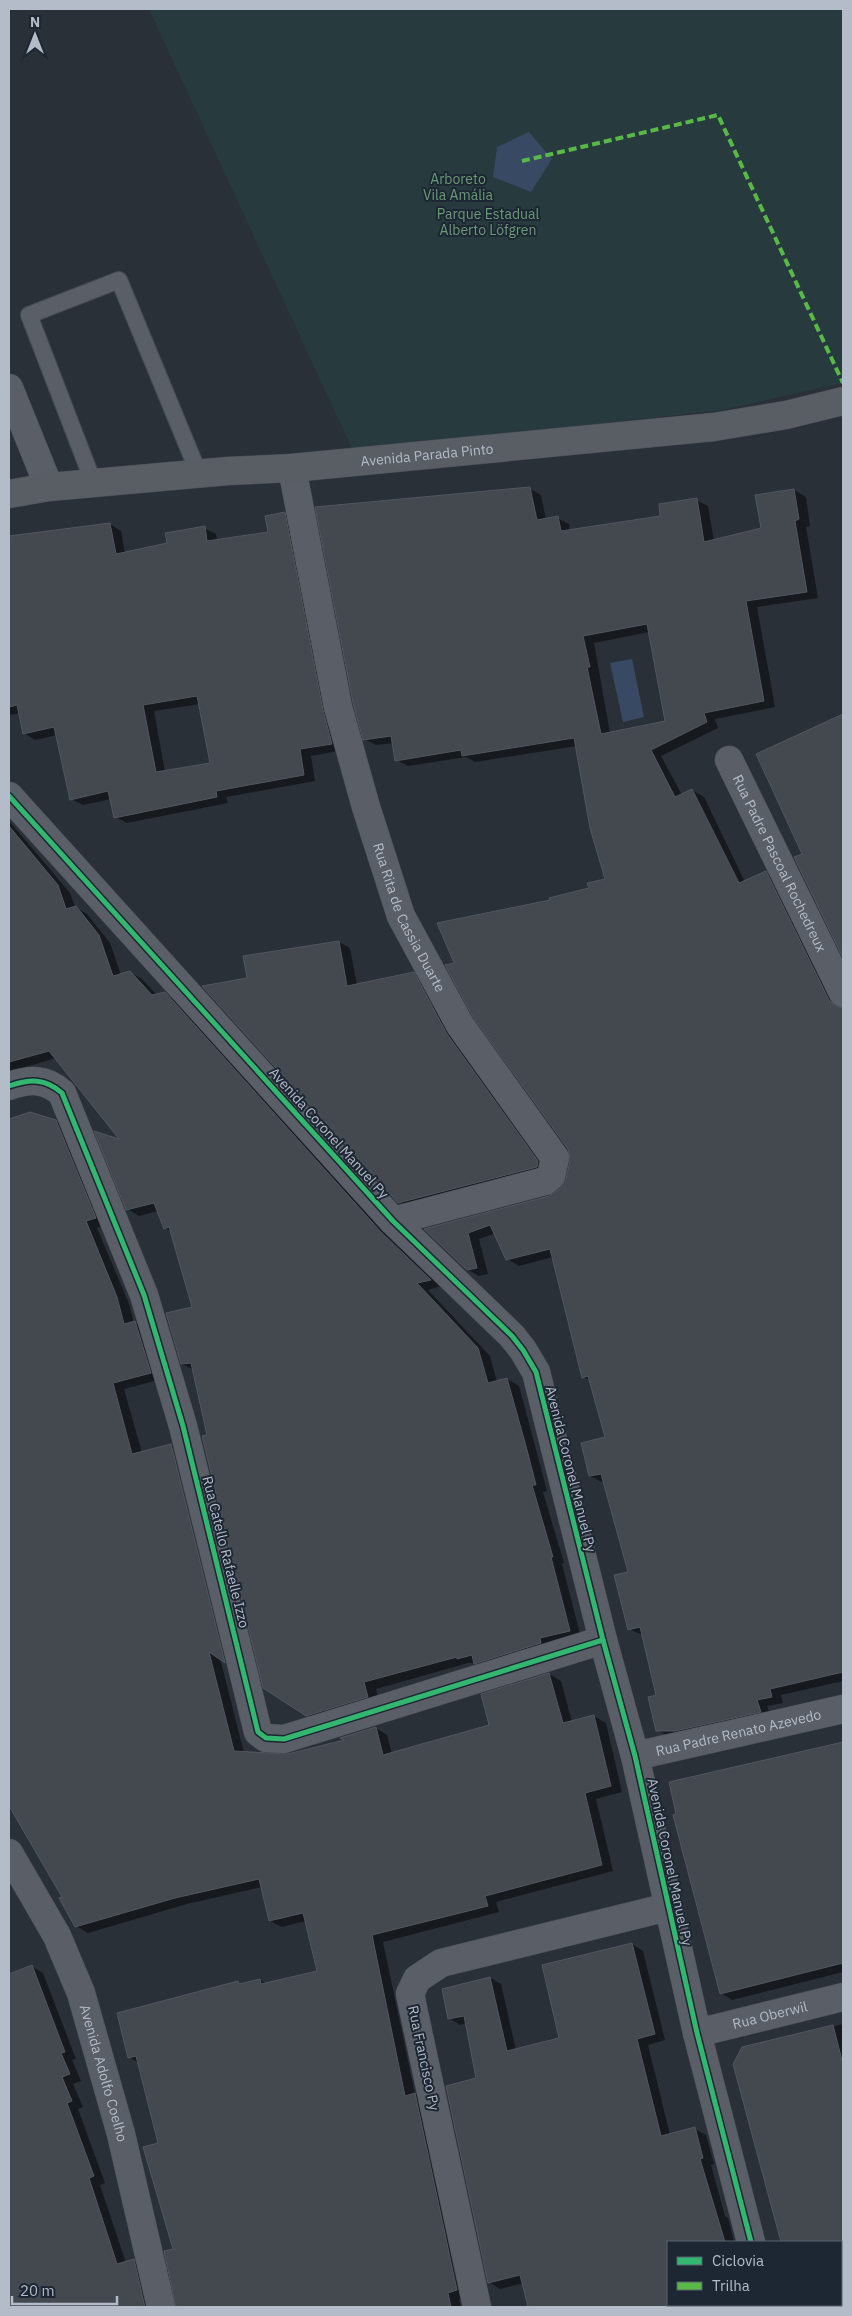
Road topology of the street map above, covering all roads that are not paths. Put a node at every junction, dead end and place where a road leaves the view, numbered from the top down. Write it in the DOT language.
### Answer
graph roads {
  1 [pos="9,388"];
  2 [pos="843,401"];
  3 [pos="292,468"];
  4 [pos="199,474"];
  5 [pos="94,484"];
  6 [pos="49,487"];
  7 [pos="9,494"];
  8 [pos="729,760"];
  9 [pos="9,796"];
  10 [pos="843,993"];
  11 [pos="9,1086"];
  12 [pos="393,1221"];
  13 [pos="603,1640"];
  14 [pos="843,1709"];
  15 [pos="635,1756"];
  16 [pos="9,1854"];
  17 [pos="668,1907"];
  18 [pos="843,1997"];
  19 [pos="697,2033"];
  20 [pos="751,2241"];
  21 [pos="161,2307"];
  22 [pos="477,2307"];
  1 -- 6 [label="street"];
  2 -- 3 [label="main road, Avenida Parada Pinto"];
  3 -- 4 [label="main road, Avenida Parada Pinto"];
  3 -- 12 [label="street, Rua Rita de Cassia Duarte"];
  4 -- 5 [label="main road, Avenida Parada Pinto"];
  4 -- 5 [label="lane"];
  5 -- 6 [label="main road, Avenida Parada Pinto"];
  6 -- 7 [label="main road, Avenida Parada Pinto"];
  8 -- 10 [label="street, Rua Padre Pascoal Rochedreux"];
  9 -- 12 [label="street, Avenida Coronel Manuel Py"];
  11 -- 13 [label="street, Rua Catello Rafaelle Izzo"];
  12 -- 13 [label="street, Avenida Coronel Manuel Py"];
  13 -- 15 [label="street, Avenida Coronel Manuel Py"];
  14 -- 15 [label="street, Rua Padre Renato Azevedo"];
  15 -- 17 [label="street, Avenida Coronel Manuel Py"];
  16 -- 21 [label="street, Avenida Adolfo Coelho"];
  17 -- 19 [label="street, Avenida Coronel Manuel Py"];
  17 -- 22 [label="street, Rua Francisco Py"];
  18 -- 19 [label="street, Rua Oberwil"];
  19 -- 20 [label="street, Avenida Coronel Manuel Py"];
}
